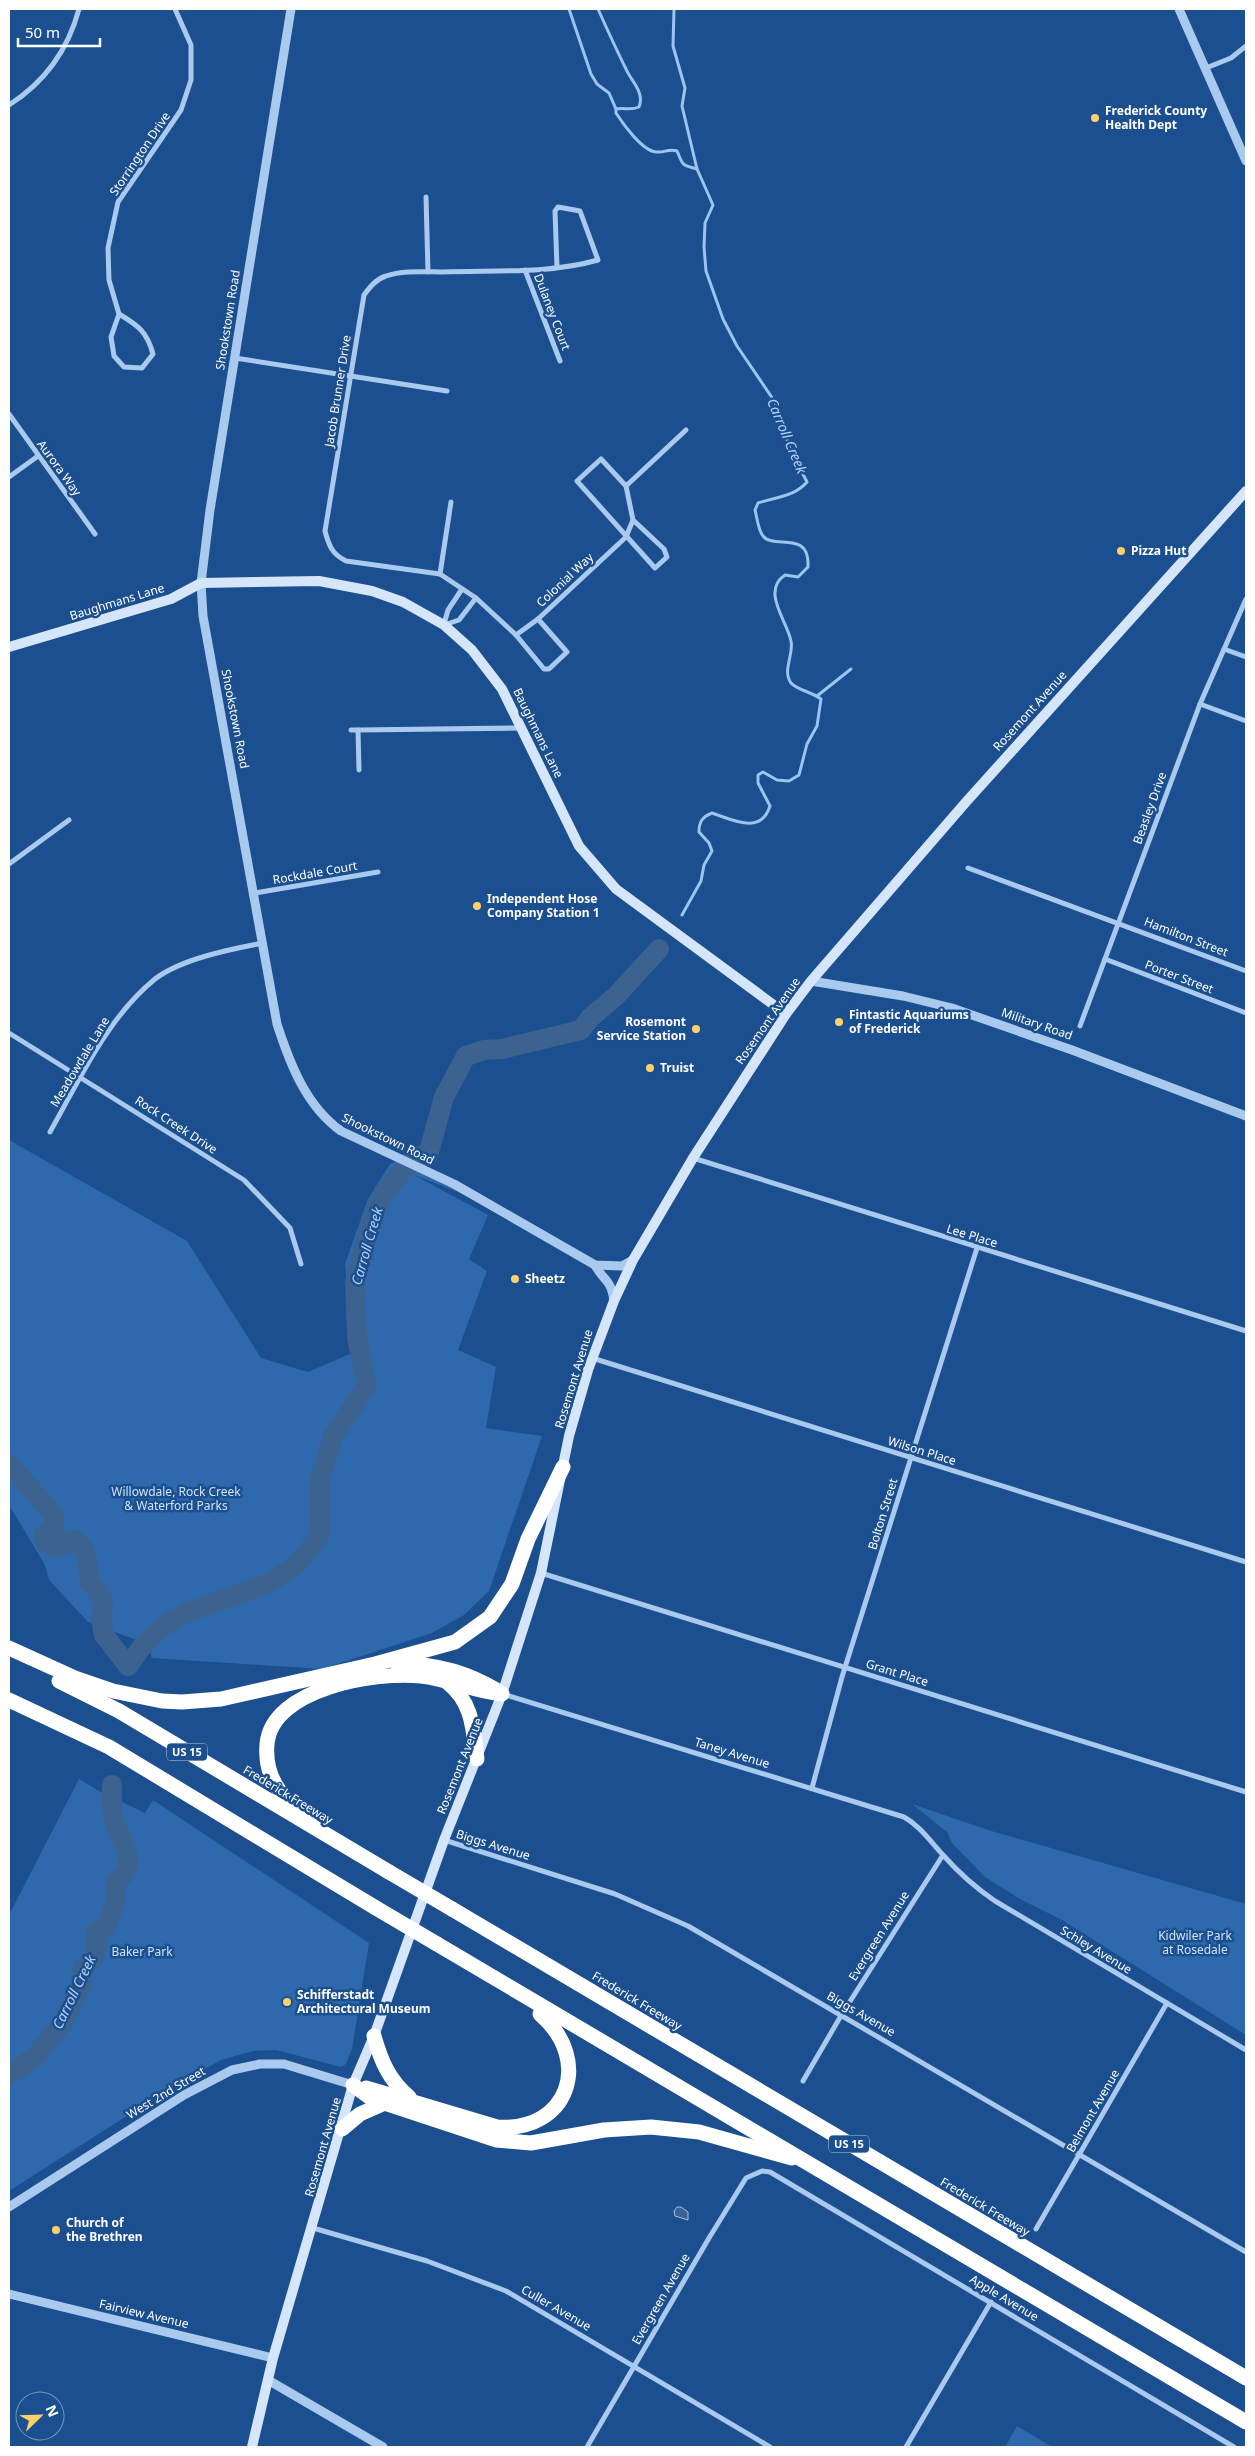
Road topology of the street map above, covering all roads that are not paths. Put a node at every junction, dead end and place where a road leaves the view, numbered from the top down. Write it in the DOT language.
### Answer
graph roads {
  1 [pos="79,9"];
  2 [pos="175,9"];
  3 [pos="291,9"];
  4 [pos="1179,9"];
  5 [pos="1246,46"];
  6 [pos="1206,68"];
  7 [pos="9,105"];
  8 [pos="1246,161"];
  9 [pos="426,197"];
  10 [pos="557,268"];
  11 [pos="525,270"];
  12 [pos="428,272"];
  13 [pos="119,314"];
  14 [pos="235,358"];
  15 [pos="560,361"];
  16 [pos="350,376"];
  17 [pos="447,392"];
  18 [pos="9,414"];
  19 [pos="686,430"];
  20 [pos="38,456"];
  21 [pos="9,477"];
  22 [pos="626,486"];
  23 [pos="1246,491"];
  24 [pos="451,502"];
  25 [pos="633,520"];
  26 [pos="95,534"];
  27 [pos="626,537"];
  28 [pos="440,574"];
  29 [pos="201,583"];
  30 [pos="462,588"];
  31 [pos="476,598"];
  32 [pos="1246,599"];
  33 [pos="538,619"];
  34 [pos="444,625"];
  35 [pos="516,635"];
  36 [pos="9,647"];
  37 [pos="1224,649"];
  38 [pos="1246,657"];
  39 [pos="1200,704"];
  40 [pos="1246,722"];
  41 [pos="521,728"];
  42 [pos="359,770"];
  43 [pos="69,820"];
  44 [pos="9,864"];
  45 [pos="968,868"];
  46 [pos="378,872"];
  47 [pos="255,893"];
  48 [pos="1119,922"];
  49 [pos="263,943"];
  50 [pos="1105,959"];
  51 [pos="1246,971"];
  52 [pos="811,981"];
  53 [pos="1246,1013"];
  54 [pos="786,1014"];
  55 [pos="1080,1026"];
  56 [pos="9,1033"];
  57 [pos="82,1076"];
  58 [pos="1246,1116"];
  59 [pos="50,1132"];
  60 [pos="693,1158"];
  61 [pos="977,1248"];
  62 [pos="633,1260"];
  63 [pos="301,1264"];
  64 [pos="595,1265"];
  65 [pos="614,1301"];
  66 [pos="1246,1331"];
  67 [pos="592,1358"];
  68 [pos="911,1458"];
  69 [pos="563,1467"];
  70 [pos="1246,1562"];
  71 [pos="542,1573"];
  72 [pos="9,1648"];
  73 [pos="9,1656"];
  74 [pos="375,1664"];
  75 [pos="845,1668"];
  76 [pos="442,1680"];
  77 [pos="502,1694"];
  78 [pos="9,1700"];
  79 [pos="476,1759"];
  80 [pos="812,1788"];
  81 [pos="1246,1792"];
  82 [pos="444,1840"];
  83 [pos="943,1855"];
  84 [pos="362,1856"];
  85 [pos="514,1992"];
  86 [pos="1167,2004"];
  87 [pos="842,2014"];
  88 [pos="374,2036"];
  89 [pos="1246,2050"];
  90 [pos="803,2081"];
  91 [pos="353,2085"];
  92 [pos="412,2100"];
  93 [pos="385,2103"];
  94 [pos="342,2129"];
  95 [pos="1079,2155"];
  96 [pos="806,2161"];
  97 [pos="762,2171"];
  98 [pos="9,2207"];
  99 [pos="313,2228"];
  100 [pos="1036,2229"];
  101 [pos="1246,2252"];
  102 [pos="9,2294"];
  103 [pos="991,2302"];
  104 [pos="273,2358"];
  105 [pos="634,2366"];
  106 [pos="1246,2378"];
  107 [pos="268,2380"];
  108 [pos="1246,2422"];
  109 [pos="252,2447"];
  110 [pos="383,2447"];
  111 [pos="587,2447"];
  112 [pos="770,2447"];
  113 [pos="906,2447"];
  114 [pos="1234,2447"];
  1 -- 7 [label="street"];
  2 -- 13 [label="street, Storrington Drive"];
  3 -- 14 [label="street, Shookstown Road"];
  4 -- 6 [label="street"];
  5 -- 6 [label="street"];
  6 -- 8 [label="street"];
  9 -- 12 [label="street"];
  10 -- 10 [label="street, Jacob Brunner Drive"];
  10 -- 11 [label="street, Jacob Brunner Drive"];
  11 -- 12 [label="street, Jacob Brunner Drive"];
  11 -- 15 [label="street, Dulaney Court"];
  12 -- 16 [label="street, Jacob Brunner Drive"];
  13 -- 13 [label="street"];
  14 -- 16 [label="street"];
  14 -- 29 [label="street, Shookstown Road"];
  16 -- 17 [label="street"];
  16 -- 28 [label="street, Jacob Brunner Drive"];
  18 -- 20 [label="street, Aurora Way"];
  19 -- 22 [label="street"];
  20 -- 21 [label="street"];
  20 -- 26 [label="street, Aurora Way"];
  22 -- 25 [label="street"];
  22 -- 27 [label="street"];
  23 -- 52 [label="main road, Rosemont Avenue"];
  24 -- 28 [label="street"];
  25 -- 27 [label="street, Colonial Way"];
  25 -- 27 [label="street"];
  27 -- 33 [label="street, Colonial Way"];
  28 -- 30 [label="street, Jacob Brunner Drive"];
  29 -- 34 [label="main road, Baughmans Lane"];
  29 -- 36 [label="main road, Baughmans Lane"];
  29 -- 47 [label="street, Shookstown Road"];
  30 -- 31 [label="street, Jacob Brunner Drive"];
  30 -- 34 [label="street"];
  31 -- 34 [label="street"];
  31 -- 35 [label="street, Jacob Brunner Drive"];
  32 -- 37 [label="street, Beasley Drive"];
  33 -- 35 [label="street, Colonial Way"];
  33 -- 35 [label="street, Jacob Brunner Drive"];
  34 -- 41 [label="main road, Baughmans Lane"];
  37 -- 38 [label="street"];
  37 -- 39 [label="street, Beasley Drive"];
  39 -- 40 [label="street"];
  39 -- 48 [label="street, Beasley Drive"];
  41 -- 42 [label="street"];
  41 -- 54 [label="main road, Baughmans Lane"];
  43 -- 44 [label="street"];
  45 -- 48 [label="street, Hamilton Street"];
  46 -- 47 [label="street, Rockdale Court"];
  47 -- 49 [label="street, Shookstown Road"];
  48 -- 50 [label="street, Beasley Drive"];
  48 -- 51 [label="street, Hamilton Street"];
  49 -- 57 [label="street, Meadowdale Lane"];
  49 -- 64 [label="street, Shookstown Road"];
  50 -- 53 [label="street, Porter Street"];
  50 -- 55 [label="street, Beasley Drive"];
  52 -- 54 [label="main road, Rosemont Avenue"];
  52 -- 58 [label="street, Military Road"];
  54 -- 60 [label="main road, Rosemont Avenue"];
  56 -- 57 [label="street, Rock Creek Drive"];
  57 -- 59 [label="street, Meadowdale Lane"];
  57 -- 63 [label="street, Rock Creek Drive"];
  60 -- 61 [label="street, Lee Place"];
  60 -- 62 [label="main road, Rosemont Avenue"];
  61 -- 66 [label="street, Lee Place"];
  61 -- 68 [label="street, Bolton Street"];
  62 -- 64 [label="street, Shookstown Road"];
  62 -- 65 [label="main road, Rosemont Avenue"];
  64 -- 65 [label="street, Shookstown Road"];
  65 -- 67 [label="main road, Rosemont Avenue"];
  67 -- 68 [label="street, Wilson Place"];
  67 -- 69 [label="main road, Rosemont Avenue"];
  68 -- 70 [label="street, Wilson Place"];
  68 -- 75 [label="street, Bolton Street"];
  69 -- 71 [label="main road, Rosemont Avenue"];
  69 -- 74 [label="highway"];
  71 -- 75 [label="street, Grant Place"];
  71 -- 77 [label="main road, Rosemont Avenue"];
  72 -- 74 [label="highway"];
  73 -- 84 [label="highway, Frederick Freeway / US 15"];
  74 -- 77 [label="highway"];
  75 -- 80 [label="street, Bolton Street"];
  75 -- 81 [label="street, Grant Place"];
  76 -- 77 [label="highway"];
  76 -- 79 [label="highway"];
  76 -- 84 [label="highway"];
  77 -- 79 [label="main road, Rosemont Avenue"];
  77 -- 80 [label="street, Taney Avenue"];
  78 -- 85 [label="highway, US 15, bridge"];
  79 -- 82 [label="main road, Rosemont Avenue"];
  80 -- 83 [label="street, Taney Avenue"];
  82 -- 87 [label="street, Biggs Avenue"];
  82 -- 88 [label="main road, Rosemont Avenue"];
  83 -- 86 [label="street, Schley Avenue"];
  83 -- 87 [label="street, Evergreen Avenue"];
  84 -- 106 [label="highway, Frederick Freeway / US 15, bridge"];
  85 -- 92 [label="highway"];
  85 -- 96 [label="highway, US 15"];
  86 -- 89 [label="street, Schley Avenue"];
  86 -- 95 [label="street, Belmont Avenue"];
  87 -- 90 [label="street, Evergreen Avenue"];
  87 -- 95 [label="street, Biggs Avenue"];
  88 -- 91 [label="main road, Rosemont Avenue"];
  88 -- 92 [label="highway"];
  91 -- 92 [label="highway"];
  91 -- 93 [label="highway"];
  91 -- 94 [label="main road, Rosemont Avenue"];
  91 -- 98 [label="street, West 2nd Street"];
  93 -- 94 [label="highway"];
  93 -- 96 [label="highway"];
  94 -- 99 [label="main road, Rosemont Avenue"];
  95 -- 100 [label="street, Belmont Avenue"];
  95 -- 101 [label="street, Biggs Avenue"];
  96 -- 108 [label="highway, US 15"];
  97 -- 103 [label="street, Apple Avenue"];
  97 -- 105 [label="street, Evergreen Avenue"];
  99 -- 104 [label="main road, Rosemont Avenue"];
  99 -- 105 [label="street, Culler Avenue"];
  102 -- 104 [label="street, Fairview Avenue"];
  103 -- 113 [label="street"];
  103 -- 114 [label="street, Apple Avenue"];
  104 -- 107 [label="main road, Rosemont Avenue"];
  105 -- 111 [label="street, Evergreen Avenue"];
  105 -- 112 [label="street, Culler Avenue"];
  107 -- 109 [label="main road, Rosemont Avenue"];
  107 -- 110 [label="street"];
}
